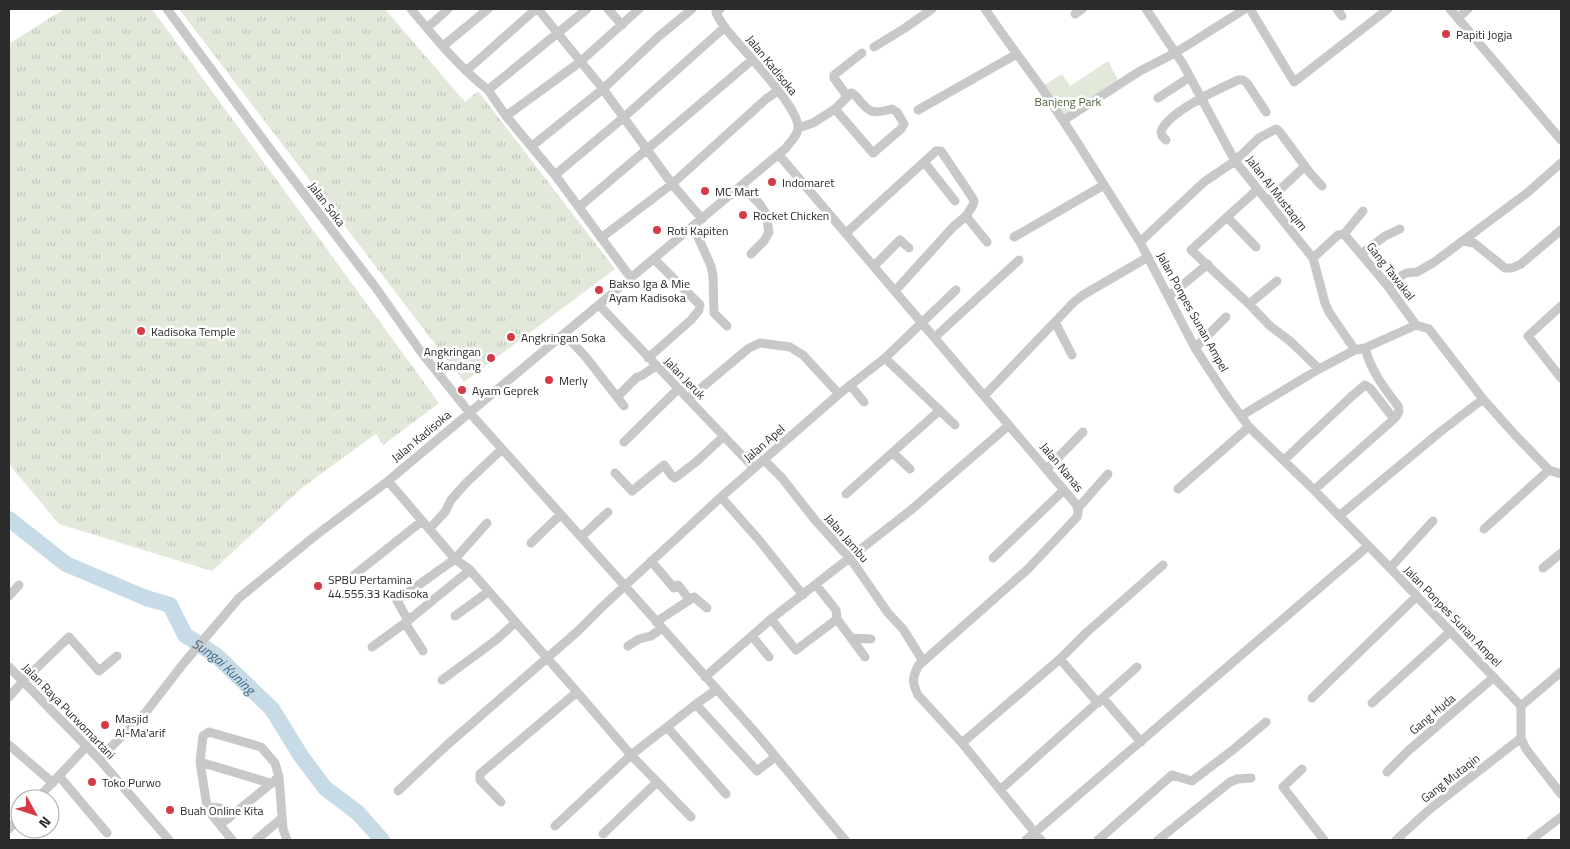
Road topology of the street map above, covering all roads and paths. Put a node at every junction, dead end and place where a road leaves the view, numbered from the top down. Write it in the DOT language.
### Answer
graph roads {
  1 [pos="167,9"];
  2 [pos="411,9"];
  3 [pos="448,9"];
  4 [pos="488,9"];
  5 [pos="537,9"];
  6 [pos="587,9"];
  7 [pos="608,9"];
  8 [pos="639,9"];
  9 [pos="692,9"];
  10 [pos="932,9"];
  11 [pos="985,9"];
  12 [pos="1146,9"];
  13 [pos="1245,9"];
  14 [pos="1250,9"];
  15 [pos="1388,9"];
  16 [pos="1450,9"];
  17 [pos="1468,9"];
  18 [pos="716,10"];
  19 [pos="1458,18"];
  20 [pos="622,25"];
  21 [pos="725,27"];
  22 [pos="427,28"];
  23 [pos="557,34"];
  24 [pos="443,46"];
  25 [pos="874,47"];
  26 [pos="862,53"];
  27 [pos="1175,53"];
  28 [pos="1017,54"];
  29 [pos="752,60"];
  30 [pos="580,62"];
  31 [pos="466,71"];
  32 [pos="1190,77"];
  33 [pos="603,89"];
  34 [pos="488,90"];
  35 [pos="778,90"];
  36 [pos="847,96"];
  37 [pos="1201,97"];
  38 [pos="1158,98"];
  39 [pos="835,110"];
  40 [pos="918,110"];
  41 [pos="1266,112"];
  42 [pos="506,116"];
  43 [pos="623,118"];
  44 [pos="1064,120"];
  45 [pos="798,128"];
  46 [pos="1166,140"];
  47 [pos="1561,140"];
  48 [pos="532,146"];
  49 [pos="647,150"];
  50 [pos="779,155"];
  51 [pos="1235,161"];
  52 [pos="924,162"];
  53 [pos="1561,163"];
  54 [pos="1305,166"];
  55 [pos="555,175"];
  56 [pos="672,184"];
  57 [pos="1104,185"];
  58 [pos="741,186"];
  59 [pos="1322,186"];
  60 [pos="1258,189"];
  61 [pos="955,201"];
  62 [pos="1268,201"];
  63 [pos="579,207"];
  64 [pos="1363,211"];
  65 [pos="966,216"];
  66 [pos="1228,217"];
  67 [pos="702,218"];
  68 [pos="693,226"];
  69 [pos="1400,229"];
  70 [pos="1561,230"];
  71 [pos="846,233"];
  72 [pos="1344,234"];
  73 [pos="1014,237"];
  74 [pos="601,238"];
  75 [pos="1463,241"];
  76 [pos="987,242"];
  77 [pos="1140,242"];
  78 [pos="1256,247"];
  79 [pos="909,248"];
  80 [pos="751,254"];
  81 [pos="1362,254"];
  82 [pos="1148,257"];
  83 [pos="1313,258"];
  84 [pos="654,259"];
  85 [pos="1018,260"];
  86 [pos="1208,264"];
  87 [pos="874,266"];
  88 [pos="631,278"];
  89 [pos="1277,280"];
  90 [pos="1387,285"];
  91 [pos="956,290"];
  92 [pos="895,291"];
  93 [pos="1169,296"];
  94 [pos="1249,304"];
  95 [pos="599,305"];
  96 [pos="1561,306"];
  97 [pos="1226,317"];
  98 [pos="1055,322"];
  99 [pos="922,323"];
  100 [pos="1416,325"];
  101 [pos="727,326"];
  102 [pos="564,334"];
  103 [pos="935,338"];
  104 [pos="1195,348"];
  105 [pos="1365,348"];
  106 [pos="1355,350"];
  107 [pos="1072,355"];
  108 [pos="648,358"];
  109 [pos="885,358"];
  110 [pos="1558,365"];
  111 [pos="656,366"];
  112 [pos="1319,369"];
  113 [pos="1561,378"];
  114 [pos="850,385"];
  115 [pos="678,389"];
  116 [pos="839,394"];
  117 [pos="984,396"];
  118 [pos="617,397"];
  119 [pos="688,399"];
  120 [pos="1483,399"];
  121 [pos="864,402"];
  122 [pos="624,406"];
  123 [pos="940,410"];
  124 [pos="469,412"];
  125 [pos="1241,416"];
  126 [pos="1394,419"];
  127 [pos="1009,424"];
  128 [pos="955,425"];
  129 [pos="1249,427"];
  130 [pos="1083,432"];
  131 [pos="724,436"];
  132 [pos="624,442"];
  133 [pos="501,450"];
  134 [pos="893,453"];
  135 [pos="764,460"];
  136 [pos="1284,460"];
  137 [pos="754,468"];
  138 [pos="910,469"];
  139 [pos="1047,469"];
  140 [pos="1549,470"];
  141 [pos="615,472"];
  142 [pos="1108,474"];
  143 [pos="1561,474"];
  144 [pos="388,481"];
  145 [pos="1178,489"];
  146 [pos="1064,490"];
  147 [pos="1314,490"];
  148 [pos="846,494"];
  149 [pos="721,497"];
  150 [pos="1078,508"];
  151 [pos="608,512"];
  152 [pos="560,515"];
  153 [pos="1339,516"];
  154 [pos="422,521"];
  155 [pos="1433,521"];
  156 [pos="487,523"];
  157 [pos="430,528"];
  158 [pos="1484,529"];
  159 [pos="581,537"];
  160 [pos="530,543"];
  161 [pos="1368,546"];
  162 [pos="1561,553"];
  163 [pos="850,558"];
  164 [pos="993,558"];
  165 [pos="455,559"];
  166 [pos="651,561"];
  167 [pos="1162,565"];
  168 [pos="1390,568"];
  169 [pos="1543,568"];
  170 [pos="470,570"];
  171 [pos="353,576"];
  172 [pos="19,585"];
  173 [pos="625,585"];
  174 [pos="816,585"];
  175 [pos="488,592"];
  176 [pos="803,595"];
  177 [pos="9,596"];
  178 [pos="1416,597"];
  179 [pos="689,599"];
  180 [pos="707,608"];
  181 [pos="455,616"];
  182 [pos="771,619"];
  183 [pos="837,619"];
  184 [pos="406,622"];
  185 [pos="515,623"];
  186 [pos="659,625"];
  187 [pos="1450,632"];
  188 [pos="752,636"];
  189 [pos="852,638"];
  190 [pos="871,638"];
  191 [pos="628,646"];
  192 [pos="372,647"];
  193 [pos="423,652"];
  194 [pos="117,656"];
  195 [pos="770,657"];
  196 [pos="865,657"];
  197 [pos="547,658"];
  198 [pos="1060,659"];
  199 [pos="923,661"];
  200 [pos="9,667"];
  201 [pos="1137,667"];
  202 [pos="1561,672"];
  203 [pos="705,677"];
  204 [pos="1494,677"];
  205 [pos="442,680"];
  206 [pos="23,681"];
  207 [pos="716,690"];
  208 [pos="577,692"];
  209 [pos="9,697"];
  210 [pos="1312,698"];
  211 [pos="1100,701"];
  212 [pos="1372,703"];
  213 [pos="696,704"];
  214 [pos="1521,706"];
  215 [pos="1266,722"];
  216 [pos="667,727"];
  217 [pos="1521,738"];
  218 [pos="1141,742"];
  219 [pos="962,743"];
  220 [pos="9,745"];
  221 [pos="87,746"];
  222 [pos="631,755"];
  223 [pos="775,757"];
  224 [pos="99,759"];
  225 [pos="200,762"];
  226 [pos="1302,769"];
  227 [pos="1386,772"];
  228 [pos="279,777"];
  229 [pos="1251,778"];
  230 [pos="56,780"];
  231 [pos="657,782"];
  232 [pos="270,783"];
  233 [pos="47,789"];
  234 [pos="1000,790"];
  235 [pos="398,791"];
  236 [pos="726,794"];
  237 [pos="1561,794"];
  238 [pos="501,802"];
  239 [pos="207,806"];
  240 [pos="691,817"];
  241 [pos="1561,817"];
  242 [pos="229,818"];
  243 [pos="282,818"];
  244 [pos="220,825"];
  245 [pos="555,826"];
  246 [pos="106,833"];
  247 [pos="603,834"];
  248 [pos="1038,837"];
  249 [pos="169,840"];
  250 [pos="232,840"];
  251 [pos="256,840"];
  252 [pos="287,840"];
  253 [pos="845,840"];
  254 [pos="1026,840"];
  255 [pos="1098,840"];
  256 [pos="1158,840"];
  257 [pos="1324,840"];
  258 [pos="1396,840"];
  259 [pos="1531,840"];
  1 -- 124 [label="street, Jalan Soka"];
  2 -- 22 [label="street"];
  3 -- 22 [label="street"];
  4 -- 24 [label="street"];
  5 -- 23 [label="street"];
  5 -- 31 [label="street"];
  6 -- 23 [label="street"];
  7 -- 20 [label="street"];
  8 -- 20 [label="street"];
  9 -- 33 [label="street"];
  10 -- 25 [label="street"];
  11 -- 28 [label="street, Jalan Ponpes Sunan Ampel"];
  12 -- 27 [label="street, Jalan Al Mustaqim"];
  13 -- 27 [label="street"];
  14 -- 15 [label="street"];
  16 -- 19 [label="street"];
  17 -- 19 [label="street"];
  18 -- 21 [label="street, Jalan Kadisoka"];
  19 -- 47 [label="street"];
  20 -- 30 [label="street"];
  21 -- 29 [label="street, Jalan Kadisoka"];
  21 -- 43 [label="street"];
  22 -- 24 [label="street"];
  23 -- 30 [label="street"];
  23 -- 34 [label="street"];
  24 -- 31 [label="street"];
  26 -- 36 [label="street"];
  27 -- 32 [label="street, Jalan Al Mustaqim"];
  27 -- 44 [label="street"];
  28 -- 40 [label="street"];
  28 -- 44 [label="street, Jalan Ponpes Sunan Ampel"];
  29 -- 35 [label="street, Jalan Kadisoka"];
  29 -- 49 [label="street"];
  30 -- 33 [label="street"];
  30 -- 42 [label="street"];
  31 -- 34 [label="street"];
  32 -- 37 [label="street, Jalan Al Mustaqim"];
  32 -- 38 [label="street"];
  33 -- 43 [label="street"];
  33 -- 48 [label="street"];
  34 -- 42 [label="street"];
  35 -- 45 [label="street, Jalan Kadisoka"];
  35 -- 56 [label="street"];
  36 -- 39 [label="street"];
  36 -- 39 [label="street"];
  37 -- 41 [label="street"];
  37 -- 46 [label="street"];
  37 -- 51 [label="street, Jalan Al Mustaqim"];
  39 -- 45 [label="street"];
  42 -- 48 [label="street"];
  43 -- 49 [label="street"];
  43 -- 55 [label="street"];
  44 -- 57 [label="street, Jalan Ponpes Sunan Ampel"];
  45 -- 50 [label="street, Jalan Kadisoka"];
  48 -- 55 [label="street"];
  49 -- 56 [label="street"];
  49 -- 63 [label="street"];
  50 -- 58 [label="street, Jalan Kadisoka"];
  50 -- 71 [label="street, Jalan Nanas"];
  51 -- 54 [label="street"];
  51 -- 60 [label="street, Jalan Al Mustaqim"];
  51 -- 77 [label="street"];
  52 -- 61 [label="street"];
  52 -- 65 [label="street"];
  52 -- 71 [label="street"];
  53 -- 75 [label="street"];
  54 -- 59 [label="street"];
  54 -- 62 [label="street"];
  55 -- 63 [label="street"];
  56 -- 67 [label="street"];
  56 -- 74 [label="street"];
  57 -- 73 [label="street"];
  57 -- 77 [label="street, Jalan Ponpes Sunan Ampel"];
  58 -- 67 [label="street, Jalan Kadisoka"];
  58 -- 80 [label="street"];
  60 -- 62 [label="street, Jalan Al Mustaqim"];
  60 -- 66 [label="street"];
  62 -- 83 [label="street, Jalan Al Mustaqim"];
  63 -- 74 [label="street"];
  64 -- 72 [label="street"];
  65 -- 76 [label="street"];
  65 -- 92 [label="street"];
  66 -- 78 [label="street"];
  66 -- 86 [label="street"];
  67 -- 68 [label="street, Jalan Kadisoka"];
  68 -- 84 [label="street, Jalan Kadisoka"];
  68 -- 101 [label="street"];
  69 -- 81 [label="street"];
  70 -- 75 [label="street"];
  71 -- 87 [label="street, Jalan Nanas"];
  72 -- 81 [label="street, Gang Tawakal"];
  72 -- 83 [label="street"];
  74 -- 88 [label="street"];
  75 -- 90 [label="street"];
  77 -- 82 [label="street, Jalan Ponpes Sunan Ampel"];
  79 -- 87 [label="street"];
  81 -- 90 [label="street, Gang Tawakal"];
  82 -- 93 [label="street, Jalan Ponpes Sunan Ampel"];
  82 -- 98 [label="street"];
  83 -- 106 [label="street, Jalan Al Mustaqim"];
  84 -- 88 [label="street, Jalan Kadisoka"];
  84 -- 108 [label="street"];
  85 -- 103 [label="street"];
  86 -- 93 [label="street"];
  86 -- 94 [label="street"];
  87 -- 92 [label="street, Jalan Nanas"];
  88 -- 95 [label="street, Jalan Kadisoka"];
  89 -- 94 [label="street"];
  90 -- 100 [label="street, Gang Tawakal"];
  91 -- 99 [label="street, Jalan Apel"];
  92 -- 99 [label="street, Jalan Nanas"];
  93 -- 104 [label="street, Jalan Ponpes Sunan Ampel"];
  94 -- 112 [label="street"];
  95 -- 102 [label="street, Jalan Kadisoka"];
  95 -- 108 [label="street, Jalan Jeruk"];
  96 -- 110 [label="street"];
  97 -- 104 [label="street"];
  98 -- 107 [label="street"];
  98 -- 117 [label="street"];
  99 -- 103 [label="street, Jalan Nanas"];
  99 -- 109 [label="street, Jalan Apel"];
  100 -- 105 [label="street"];
  100 -- 120 [label="street"];
  102 -- 118 [label="street"];
  102 -- 124 [label="street, Jalan Kadisoka"];
  103 -- 117 [label="street, Jalan Nanas"];
  104 -- 125 [label="street, Jalan Ponpes Sunan Ampel"];
  105 -- 106 [label="street"];
  105 -- 126 [label="street"];
  106 -- 112 [label="street"];
  108 -- 111 [label="street, Jalan Jeruk"];
  109 -- 114 [label="street, Jalan Apel"];
  109 -- 123 [label="street"];
  110 -- 113 [label="street"];
  111 -- 115 [label="street, Jalan Jeruk"];
  111 -- 118 [label="street"];
  112 -- 125 [label="street"];
  114 -- 116 [label="street, Jalan Apel"];
  114 -- 121 [label="street"];
  115 -- 119 [label="street, Jalan Jeruk"];
  115 -- 132 [label="street"];
  116 -- 119 [label="street"];
  116 -- 135 [label="street, Jalan Apel"];
  117 -- 127 [label="street, Jalan Nanas"];
  118 -- 122 [label="street"];
  119 -- 131 [label="street, Jalan Jeruk"];
  120 -- 140 [label="street"];
  120 -- 153 [label="street"];
  123 -- 128 [label="street"];
  123 -- 134 [label="street"];
  124 -- 133 [label="street, Jalan Soka"];
  124 -- 144 [label="street, Jalan Kadisoka"];
  125 -- 129 [label="street, Jalan Ponpes Sunan Ampel"];
  126 -- 136 [label="street"];
  126 -- 147 [label="street"];
  127 -- 139 [label="street, Jalan Nanas"];
  127 -- 163 [label="street"];
  129 -- 136 [label="street, Jalan Ponpes Sunan Ampel"];
  129 -- 145 [label="street"];
  130 -- 139 [label="street"];
  131 -- 137 [label="street, Jalan Jeruk"];
  131 -- 141 [label="street"];
  133 -- 152 [label="street, Jalan Soka"];
  133 -- 157 [label="street"];
  134 -- 138 [label="street"];
  134 -- 148 [label="street"];
  135 -- 137 [label="street, Jalan Apel"];
  135 -- 163 [label="street, Jalan Jambu"];
  136 -- 147 [label="street, Jalan Ponpes Sunan Ampel"];
  137 -- 149 [label="street, Jalan Apel"];
  139 -- 146 [label="street, Jalan Nanas"];
  140 -- 143 [label="street"];
  140 -- 158 [label="street"];
  142 -- 150 [label="street"];
  144 -- 154 [label="street"];
  144 -- 224 [label="street, Jalan Kadisoka"];
  146 -- 150 [label="street, Jalan Nanas"];
  146 -- 164 [label="street"];
  147 -- 153 [label="street, Jalan Ponpes Sunan Ampel"];
  149 -- 166 [label="street, Jalan Apel"];
  149 -- 176 [label="street"];
  150 -- 199 [label="street, Jalan Nanas"];
  151 -- 159 [label="street"];
  152 -- 159 [label="street, Jalan Soka"];
  152 -- 160 [label="street"];
  153 -- 161 [label="street, Jalan Ponpes Sunan Ampel"];
  154 -- 157 [label="street"];
  154 -- 171 [label="street"];
  155 -- 168 [label="street"];
  156 -- 165 [label="street"];
  157 -- 165 [label="street"];
  159 -- 173 [label="street, Jalan Soka"];
  161 -- 168 [label="street, Jalan Ponpes Sunan Ampel"];
  161 -- 218 [label="street"];
  162 -- 169 [label="street"];
  163 -- 174 [label="street"];
  163 -- 199 [label="street, Jalan Jambu"];
  165 -- 170 [label="street"];
  165 -- 184 [label="street"];
  166 -- 173 [label="street, Jalan Apel"];
  166 -- 179 [label="street"];
  167 -- 198 [label="street"];
  168 -- 178 [label="street, Jalan Ponpes Sunan Ampel"];
  170 -- 175 [label="street"];
  170 -- 184 [label="street"];
  172 -- 177 [label="street"];
  173 -- 186 [label="street, Jalan Soka"];
  173 -- 197 [label="street, Jalan Apel"];
  174 -- 176 [label="street"];
  174 -- 183 [label="street"];
  175 -- 181 [label="street"];
  175 -- 185 [label="street"];
  176 -- 182 [label="street"];
  178 -- 187 [label="street, Jalan Ponpes Sunan Ampel"];
  178 -- 210 [label="street"];
  179 -- 180 [label="street"];
  179 -- 186 [label="street"];
  182 -- 183 [label="street"];
  182 -- 188 [label="street"];
  183 -- 189 [label="street"];
  184 -- 192 [label="street"];
  184 -- 193 [label="street"];
  185 -- 197 [label="street"];
  185 -- 205 [label="street"];
  186 -- 191 [label="street"];
  186 -- 203 [label="street, Jalan Soka"];
  187 -- 204 [label="street, Jalan Ponpes Sunan Ampel"];
  187 -- 212 [label="street"];
  188 -- 195 [label="street"];
  188 -- 203 [label="street"];
  189 -- 190 [label="street"];
  189 -- 196 [label="street"];
  194 -- 206 [label="street"];
  197 -- 208 [label="street"];
  197 -- 235 [label="street, Jalan Apel"];
  198 -- 211 [label="street"];
  198 -- 219 [label="street"];
  199 -- 219 [label="street, Jalan Nanas"];
  200 -- 206 [label="street, Jalan Raya Purwomartani"];
  201 -- 211 [label="street"];
  202 -- 214 [label="street"];
  203 -- 207 [label="street, Jalan Soka"];
  204 -- 214 [label="street, Jalan Ponpes Sunan Ampel"];
  204 -- 227 [label="street, Gang Huda"];
  206 -- 209 [label="street"];
  206 -- 221 [label="street, Jalan Raya Purwomartani"];
  207 -- 213 [label="street"];
  207 -- 223 [label="street, Jalan Soka"];
  208 -- 222 [label="street"];
  208 -- 238 [label="street"];
  211 -- 218 [label="street"];
  211 -- 234 [label="street"];
  213 -- 216 [label="street"];
  213 -- 223 [label="street"];
  214 -- 217 [label="street"];
  215 -- 255 [label="street"];
  216 -- 222 [label="street"];
  216 -- 236 [label="street"];
  217 -- 237 [label="street"];
  217 -- 258 [label="street, Gang Mutaqin"];
  218 -- 248 [label="street"];
  219 -- 234 [label="street, Jalan Nanas"];
  220 -- 230 [label="street"];
  221 -- 224 [label="street, Jalan Raya Purwomartani"];
  221 -- 230 [label="street"];
  222 -- 231 [label="street"];
  222 -- 245 [label="street"];
  223 -- 253 [label="street, Jalan Soka"];
  224 -- 249 [label="street, Jalan Raya Purwomartani"];
  225 -- 228 [label="street"];
  225 -- 232 [label="street"];
  225 -- 239 [label="street"];
  226 -- 257 [label="street"];
  228 -- 232 [label="street"];
  228 -- 243 [label="street"];
  229 -- 256 [label="street"];
  230 -- 233 [label="street"];
  230 -- 246 [label="street"];
  231 -- 240 [label="street"];
  231 -- 247 [label="street"];
  232 -- 242 [label="street"];
  234 -- 248 [label="street, Jalan Nanas"];
  239 -- 242 [label="street"];
  239 -- 244 [label="street"];
  241 -- 259 [label="street"];
  242 -- 244 [label="street"];
  243 -- 251 [label="street"];
  243 -- 252 [label="street"];
  244 -- 250 [label="street"];
  248 -- 254 [label="street"];
}
